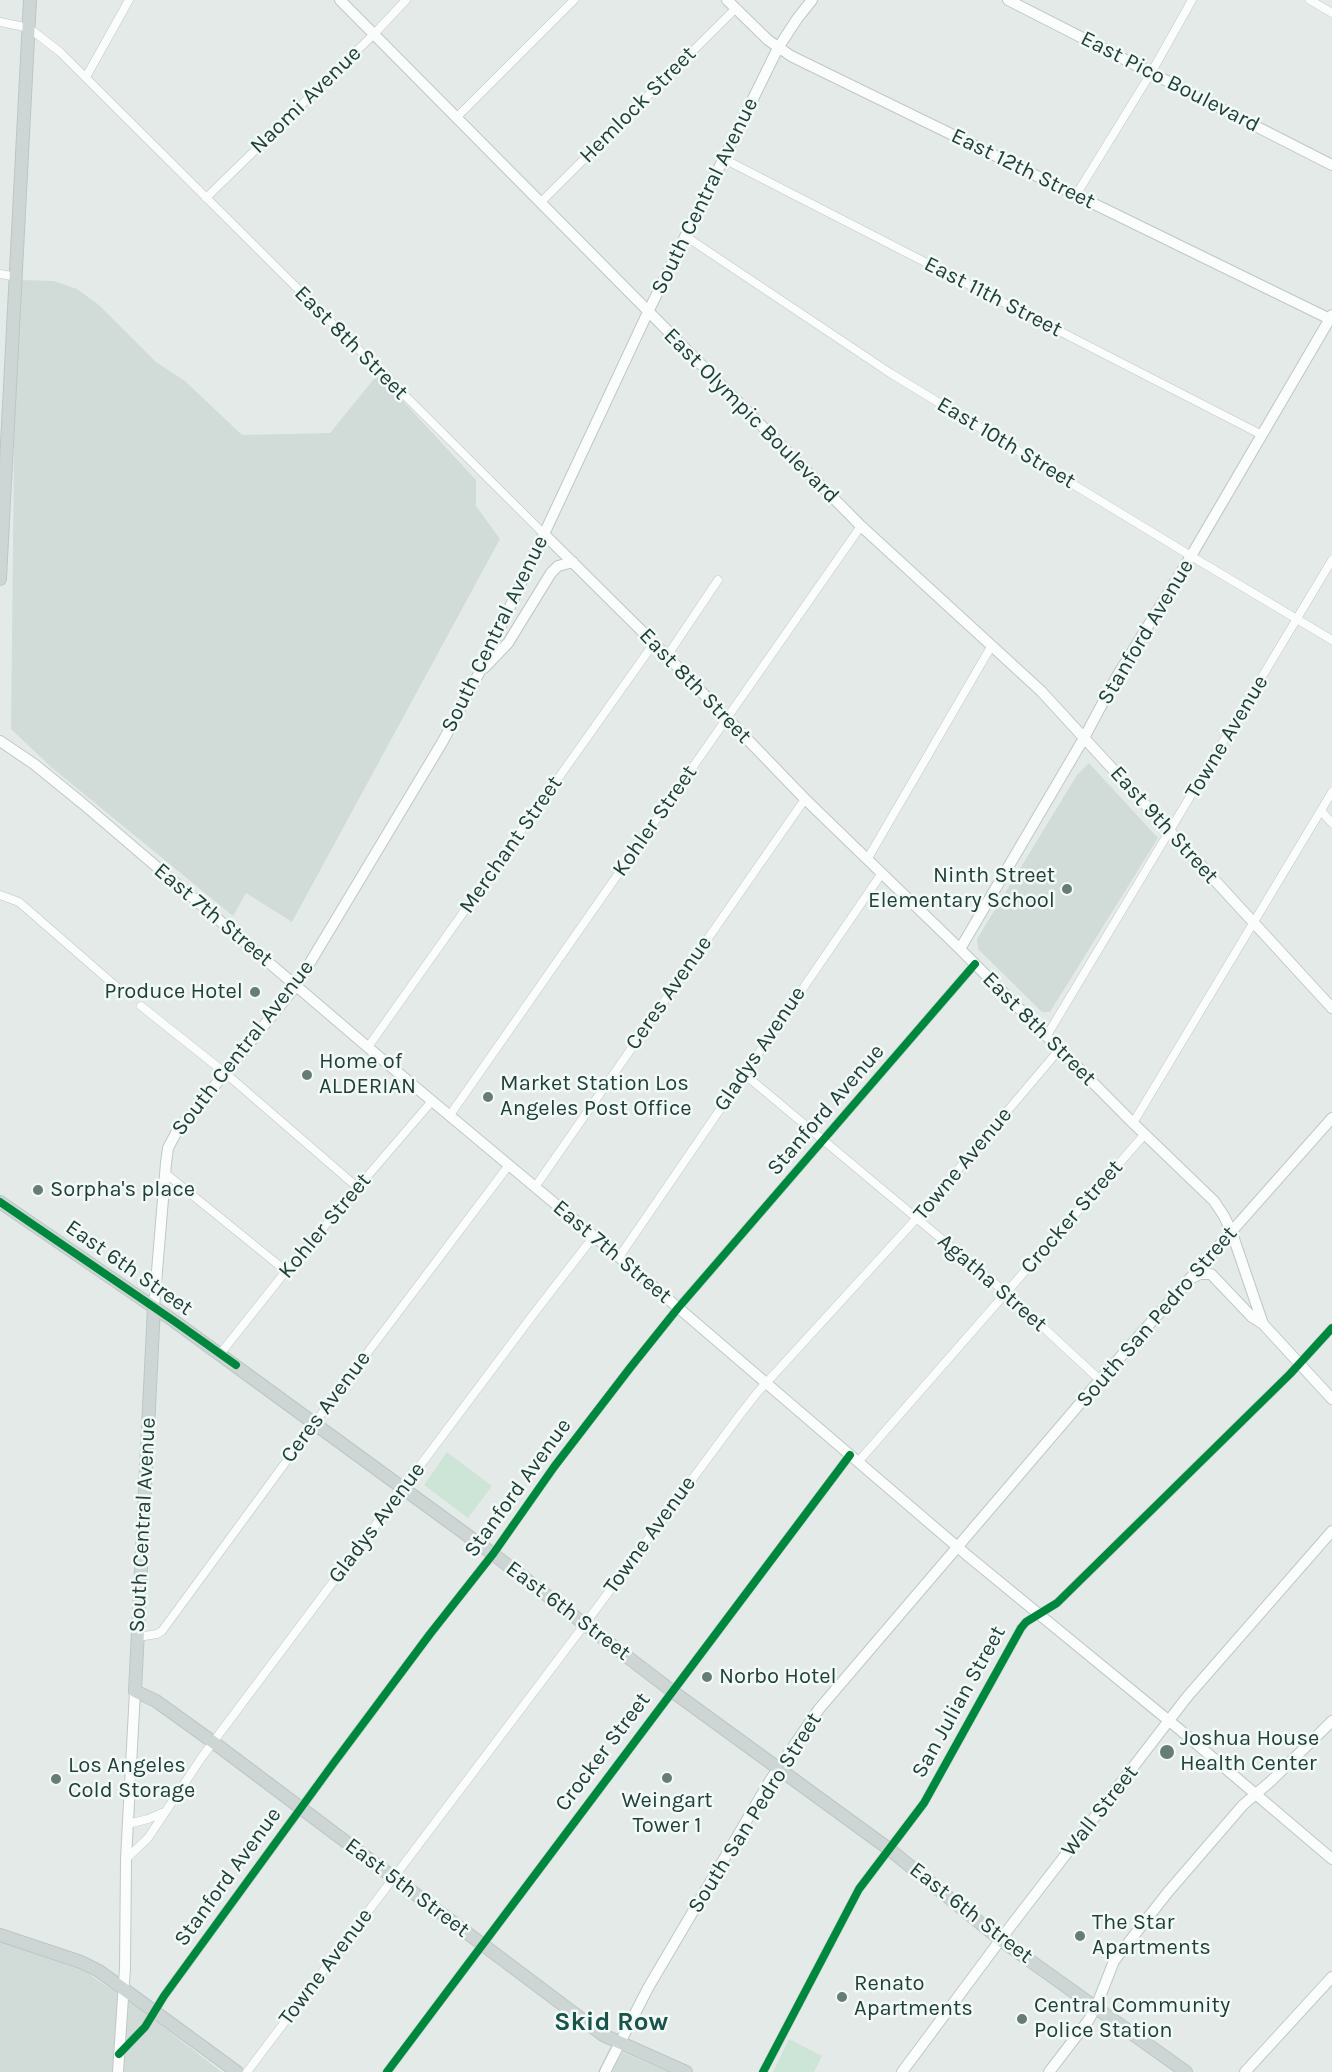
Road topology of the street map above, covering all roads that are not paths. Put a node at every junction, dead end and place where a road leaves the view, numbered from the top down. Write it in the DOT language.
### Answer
graph roads {
  1 [pos="30,0"];
  2 [pos="129,0"];
  3 [pos="340,0"];
  4 [pos="406,0"];
  5 [pos="574,0"];
  6 [pos="727,0"];
  7 [pos="812,0"];
  8 [pos="1008,0"];
  9 [pos="1192,0"];
  10 [pos="1310,0"];
  11 [pos="735,9"];
  12 [pos="1332,13"];
  13 [pos="0,22"];
  14 [pos="29,28"];
  15 [pos="374,34"];
  16 [pos="778,48"];
  17 [pos="1151,73"];
  18 [pos="86,77"];
  19 [pos="456,118"];
  20 [pos="724,159"];
  21 [pos="1332,165"];
  22 [pos="1076,195"];
  23 [pos="206,198"];
  24 [pos="541,202"];
  25 [pos="686,236"];
  26 [pos="0,274"];
  27 [pos="16,277"];
  28 [pos="648,312"];
  29 [pos="1331,318"];
  30 [pos="1262,435"];
  31 [pos="861,526"];
  32 [pos="544,534"];
  33 [pos="1191,556"];
  34 [pos="1332,560"];
  35 [pos="573,562"];
  36 [pos="0,579"];
  37 [pos="718,580"];
  38 [pos="1297,620"];
  39 [pos="1332,640"];
  40 [pos="654,643"];
  41 [pos="992,645"];
  42 [pos="667,656"];
  43 [pos="478,675"];
  44 [pos="727,718"];
  45 [pos="1084,738"];
  46 [pos="0,741"];
  47 [pos="1332,792"];
  48 [pos="805,799"];
  49 [pos="1321,811"];
  50 [pos="1332,823"];
  51 [pos="1170,831"];
  52 [pos="868,858"];
  53 [pos="882,873"];
  54 [pos="0,895"];
  55 [pos="1254,924"];
  56 [pos="960,949"];
  57 [pos="975,964"];
  58 [pos="296,986"];
  59 [pos="119,989"];
  60 [pos="141,1006"];
  61 [pos="1332,1008"];
  62 [pos="1047,1037"];
  63 [pos="368,1047"];
  64 [pos="1059,1050"];
  65 [pos="224,1072"];
  66 [pos="743,1074"];
  67 [pos="432,1101"];
  68 [pos="450,1115"];
  69 [pos="1332,1118"];
  70 [pos="1132,1123"];
  71 [pos="1144,1135"];
  72 [pos="823,1140"];
  73 [pos="508,1165"];
  74 [pos="165,1173"];
  75 [pos="357,1187"];
  76 [pos="535,1187"];
  77 [pos="0,1202"];
  78 [pos="916,1219"];
  79 [pos="1232,1233"];
  80 [pos="594,1236"];
  81 [pos="619,1257"];
  82 [pos="286,1271"];
  83 [pos="1191,1279"];
  84 [pos="1005,1292"];
  85 [pos="154,1307"];
  86 [pos="678,1308"];
  87 [pos="1263,1324"];
  88 [pos="1332,1328"];
  89 [pos="220,1354"];
  90 [pos="1300,1363"];
  91 [pos="1100,1380"];
  92 [pos="767,1383"];
  93 [pos="1332,1399"];
  94 [pos="314,1424"];
  95 [pos="854,1459"];
  96 [pos="403,1488"];
  97 [pos="1332,1532"];
  98 [pos="958,1546"];
  99 [pos="493,1554"];
  100 [pos="1040,1614"];
  101 [pos="585,1624"];
  102 [pos="138,1636"];
  103 [pos="135,1691"];
  104 [pos="672,1691"];
  105 [pos="1169,1721"];
  106 [pos="1332,1721"];
  107 [pos="213,1742"];
  108 [pos="778,1767"];
  109 [pos="1255,1794"];
  110 [pos="301,1808"];
  111 [pos="163,1813"];
  112 [pos="128,1824"];
  113 [pos="889,1849"];
  114 [pos="126,1859"];
  115 [pos="1332,1859"];
  116 [pos="393,1878"];
  117 [pos="0,1935"];
  118 [pos="1001,1940"];
  119 [pos="482,1944"];
  120 [pos="1332,1977"];
  121 [pos="122,1987"];
  122 [pos="1096,2007"];
  123 [pos="155,2011"];
  124 [pos="619,2044"];
  125 [pos="119,2054"];
  126 [pos="118,2072"];
  127 [pos="237,2072"];
  128 [pos="247,2072"];
  129 [pos="387,2072"];
  130 [pos="605,2072"];
  131 [pos="686,2072"];
  132 [pos="763,2072"];
  133 [pos="902,2072"];
  134 [pos="1049,2072"];
  135 [pos="1186,2072"];
  136 [pos="1245,2072"];
  1 -- 14 [label="main road"];
  2 -- 18 [label="street"];
  3 -- 15 [label="main road, East Olympic Boulevard"];
  4 -- 15 [label="street, Naomi Avenue"];
  5 -- 19 [label="street"];
  6 -- 11 [label="main road, East 12th Street"];
  7 -- 16 [label="main road, South Central Avenue"];
  8 -- 17 [label="main road, East Pico Boulevard"];
  9 -- 17 [label="street"];
  10 -- 12 [label="street"];
  11 -- 16 [label="main road, East 12th Street"];
  11 -- 24 [label="street, Hemlock Street"];
  13 -- 14 [label="street, East 8th Street"];
  14 -- 18 [label="street, East 8th Street"];
  14 -- 27 [label="main road"];
  15 -- 19 [label="main road, East Olympic Boulevard"];
  15 -- 23 [label="street, Naomi Avenue"];
  16 -- 20 [label="main road, South Central Avenue"];
  16 -- 22 [label="main road, East 12th Street"];
  17 -- 21 [label="main road, East Pico Boulevard"];
  17 -- 22 [label="street"];
  18 -- 23 [label="street, East 8th Street"];
  19 -- 24 [label="main road, East Olympic Boulevard"];
  20 -- 25 [label="main road, South Central Avenue"];
  20 -- 30 [label="street, East 11th Street"];
  22 -- 29 [label="main road, East 12th Street"];
  23 -- 32 [label="street, East 8th Street"];
  24 -- 28 [label="main road, East Olympic Boulevard"];
  25 -- 28 [label="main road, South Central Avenue"];
  25 -- 33 [label="street, East 10th Street"];
  26 -- 27 [label="street"];
  27 -- 36 [label="main road"];
  28 -- 31 [label="main road, East Olympic Boulevard"];
  28 -- 32 [label="main road, South Central Avenue"];
  29 -- 30 [label="main road, Stanford Avenue"];
  30 -- 33 [label="main road, Stanford Avenue"];
  31 -- 41 [label="main road, East Olympic Boulevard"];
  31 -- 44 [label="street, Kohler Street"];
  32 -- 35 [label="main road, East 8th Street"];
  32 -- 43 [label="main road, South Central Avenue"];
  33 -- 38 [label="street, East 10th Street"];
  33 -- 45 [label="main road, Stanford Avenue"];
  34 -- 38 [label="street, Towne Avenue"];
  35 -- 40 [label="main road, East 8th Street"];
  35 -- 43 [label="main road"];
  37 -- 42 [label="street"];
  38 -- 39 [label="street, East 10th Street"];
  38 -- 51 [label="street, Towne Avenue"];
  40 -- 42 [label="main road, East 8th Street"];
  40 -- 63 [label="street, Merchant Street"];
  41 -- 45 [label="main road, East 9th Street"];
  41 -- 52 [label="street"];
  42 -- 44 [label="main road, East 8th Street"];
  43 -- 58 [label="main road, South Central Avenue"];
  44 -- 48 [label="main road, East 8th Street"];
  44 -- 68 [label="street, Kohler Street"];
  45 -- 51 [label="main road, East 9th Street"];
  45 -- 56 [label="main road, Stanford Avenue"];
  46 -- 58 [label="main road, East 7th Street"];
  47 -- 49 [label="street"];
  48 -- 52 [label="main road, East 8th Street"];
  48 -- 76 [label="street, Ceres Avenue"];
  49 -- 50 [label="street"];
  49 -- 55 [label="street"];
  51 -- 55 [label="main road, East 9th Street"];
  51 -- 62 [label="street, Towne Avenue"];
  52 -- 53 [label="main road, East 8th Street"];
  53 -- 56 [label="main road, East 8th Street"];
  53 -- 66 [label="street, Gladys Avenue"];
  54 -- 59 [label="street"];
  55 -- 61 [label="main road, East 9th Street"];
  55 -- 70 [label="street"];
  56 -- 57 [label="main road, East 8th Street"];
  57 -- 62 [label="main road, East 8th Street"];
  57 -- 72 [label="street, Stanford Avenue"];
  58 -- 63 [label="main road, East 7th Street"];
  58 -- 65 [label="main road, South Central Avenue"];
  60 -- 65 [label="street"];
  62 -- 64 [label="main road, East 8th Street"];
  63 -- 67 [label="main road, East 7th Street"];
  64 -- 70 [label="main road, East 8th Street"];
  64 -- 78 [label="street, Towne Avenue"];
  65 -- 74 [label="main road, South Central Avenue"];
  65 -- 75 [label="street"];
  66 -- 72 [label="street, Agatha Street"];
  66 -- 81 [label="street, Gladys Avenue"];
  67 -- 68 [label="main road, East 7th Street"];
  67 -- 75 [label="street, Kohler Street"];
  68 -- 73 [label="main road, East 7th Street"];
  69 -- 79 [label="main road, South San Pedro Street"];
  70 -- 71 [label="main road, East 8th Street"];
  71 -- 79 [label="main road, East 8th Street"];
  71 -- 84 [label="street, Crocker Street"];
  72 -- 78 [label="street, Agatha Street"];
  72 -- 86 [label="street, Stanford Avenue"];
  73 -- 76 [label="main road, East 7th Street"];
  73 -- 94 [label="street, Ceres Avenue"];
  74 -- 82 [label="street"];
  74 -- 85 [label="main road, South Central Avenue"];
  75 -- 82 [label="street, Kohler Street"];
  76 -- 80 [label="main road, East 7th Street"];
  77 -- 85 [label="main road, East 6th Street"];
  78 -- 84 [label="street, Agatha Street"];
  78 -- 92 [label="street, Towne Avenue"];
  79 -- 83 [label="main road, South San Pedro Street"];
  79 -- 87 [label="main road, East 8th Street"];
  80 -- 81 [label="main road, East 7th Street"];
  80 -- 96 [label="street, Gladys Avenue"];
  81 -- 86 [label="main road, East 7th Street"];
  82 -- 89 [label="street, Kohler Street"];
  83 -- 87 [label="main road"];
  83 -- 91 [label="main road, South San Pedro Street"];
  84 -- 91 [label="street, Agatha Street"];
  84 -- 95 [label="street, Crocker Street"];
  85 -- 89 [label="main road, East 6th Street"];
  85 -- 102 [label="main road, South Central Avenue"];
  86 -- 92 [label="main road, East 7th Street"];
  86 -- 99 [label="street, Stanford Avenue"];
  87 -- 90 [label="main road, East 8th Street"];
  88 -- 90 [label="street, San Julian Street"];
  89 -- 94 [label="main road, East 6th Street"];
  90 -- 93 [label="main road, East 8th Street"];
  90 -- 100 [label="street, San Julian Street"];
  91 -- 98 [label="main road, South San Pedro Street"];
  92 -- 95 [label="main road, East 7th Street"];
  92 -- 101 [label="street, Towne Avenue"];
  94 -- 96 [label="main road, East 6th Street"];
  94 -- 102 [label="street, Ceres Avenue"];
  95 -- 98 [label="main road, East 7th Street"];
  95 -- 104 [label="street, Crocker Street"];
  96 -- 99 [label="main road, East 6th Street"];
  96 -- 107 [label="street, Gladys Avenue"];
  97 -- 105 [label="main road, Wall Street"];
  98 -- 100 [label="main road, East 7th Street"];
  98 -- 108 [label="main road, South San Pedro Street"];
  99 -- 101 [label="main road, East 6th Street"];
  99 -- 110 [label="street, Stanford Avenue"];
  100 -- 105 [label="main road, East 7th Street"];
  100 -- 113 [label="street, San Julian Street"];
  101 -- 104 [label="main road, East 6th Street"];
  101 -- 116 [label="street, Towne Avenue"];
  102 -- 103 [label="main road, South Central Avenue"];
  103 -- 107 [label="main road, East 5th Street"];
  103 -- 112 [label="main road, South Central Avenue"];
  104 -- 108 [label="main road, East 6th Street"];
  104 -- 119 [label="street, Crocker Street"];
  105 -- 109 [label="main road, East 7th Street"];
  105 -- 118 [label="main road, Wall Street"];
  106 -- 109 [label="main road"];
  107 -- 110 [label="main road, East 5th Street"];
  107 -- 111 [label="street, Gladys Avenue"];
  108 -- 113 [label="main road, East 6th Street"];
  108 -- 124 [label="main road, South San Pedro Street"];
  109 -- 115 [label="main road, East 7th Street"];
  109 -- 122 [label="main road"];
  110 -- 116 [label="main road, East 5th Street"];
  110 -- 123 [label="street, Stanford Avenue"];
  111 -- 112 [label="street"];
  111 -- 114 [label="street, Gladys Avenue"];
  112 -- 114 [label="main road, South Central Avenue"];
  113 -- 118 [label="main road, East 6th Street"];
  113 -- 132 [label="street, San Julian Street"];
  114 -- 121 [label="main road, South Central Avenue"];
  116 -- 119 [label="main road, East 5th Street"];
  116 -- 128 [label="street, Towne Avenue"];
  117 -- 121 [label="main road"];
  118 -- 122 [label="main road, East 6th Street"];
  118 -- 133 [label="main road, Wall Street"];
  119 -- 124 [label="main road, East 5th Street"];
  119 -- 129 [label="street, Crocker Street"];
  120 -- 136 [label="main road"];
  121 -- 123 [label="main road"];
  121 -- 125 [label="main road, South Central Avenue"];
  122 -- 134 [label="main road"];
  122 -- 135 [label="main road, East 6th Street"];
  123 -- 125 [label="street, Stanford Avenue"];
  123 -- 127 [label="main road"];
  124 -- 130 [label="main road, South San Pedro Street"];
  124 -- 131 [label="main road, East 5th Street"];
  125 -- 126 [label="main road, South Central Avenue"];
}
